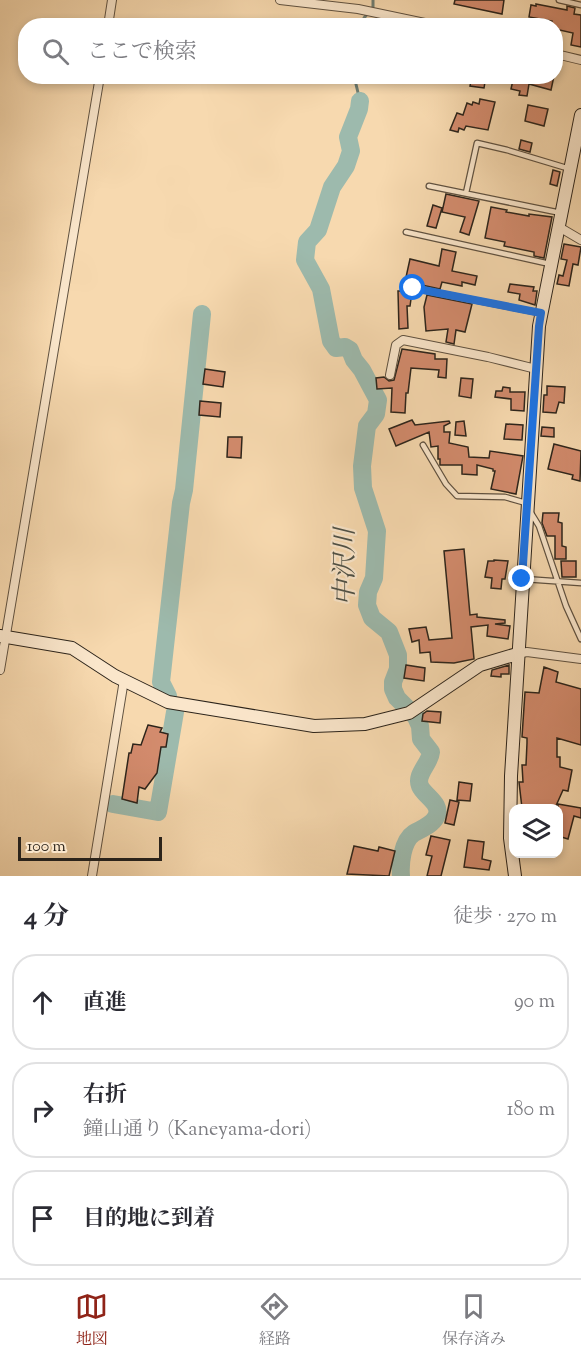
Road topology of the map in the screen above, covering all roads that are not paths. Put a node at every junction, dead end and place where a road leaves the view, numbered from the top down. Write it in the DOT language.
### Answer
graph roads {
  1 [pos="112,0"];
  2 [pos="280,0"];
  3 [pos="559,0"];
  4 [pos="581,5"];
  5 [pos="109,18"];
  6 [pos="401,18"];
  7 [pos="563,56"];
  8 [pos="581,60"];
  9 [pos="99,84"];
  10 [pos="581,115"];
  11 [pos="570,169"];
  12 [pos="429,186"];
  13 [pos="466,193"];
  14 [pos="561,213"];
  15 [pos="559,227"];
  16 [pos="406,232"];
  17 [pos="581,240"];
  18 [pos="551,265"];
  19 [pos="413,288"];
  20 [pos="541,313"];
  21 [pos="536,369"];
  22 [pos="390,375"];
  23 [pos="423,445"];
  24 [pos="527,507"];
  25 [pos="522,579"];
  26 [pos="558,582"];
  27 [pos="581,583"];
  28 [pos="3,636"];
  29 [pos="581,639"];
  30 [pos="517,654"];
  31 [pos="581,659"];
  32 [pos="0,670"];
  33 [pos="124,680"];
  34 [pos="92,876"];
  35 [pos="515,876"];
  1 -- 5 [label="street"];
  2 -- 6 [label="street"];
  3 -- 4 [label="lane"];
  7 -- 8 [label="street"];
  9 -- 28 [label="street"];
  10 -- 11 [label="street"];
  11 -- 13 [label="lane"];
  11 -- 14 [label="street"];
  12 -- 13 [label="lane"];
  13 -- 14 [label="lane"];
  14 -- 15 [label="street"];
  15 -- 17 [label="street"];
  15 -- 18 [label="street"];
  16 -- 18 [label="lane"];
  18 -- 20 [label="street"];
  19 -- 20 [label="lane"];
  20 -- 21 [label="street"];
  21 -- 22 [label="street"];
  21 -- 24 [label="street"];
  23 -- 24 [label="lane"];
  24 -- 25 [label="street"];
  24 -- 26 [label="lane"];
  25 -- 26 [label="lane"];
  25 -- 30 [label="street"];
  26 -- 27 [label="lane"];
  26 -- 29 [label="lane"];
  28 -- 32 [label="street"];
  28 -- 33 [label="street"];
  30 -- 31 [label="street"];
  30 -- 33 [label="street"];
  30 -- 35 [label="street"];
  33 -- 34 [label="street"];
}
